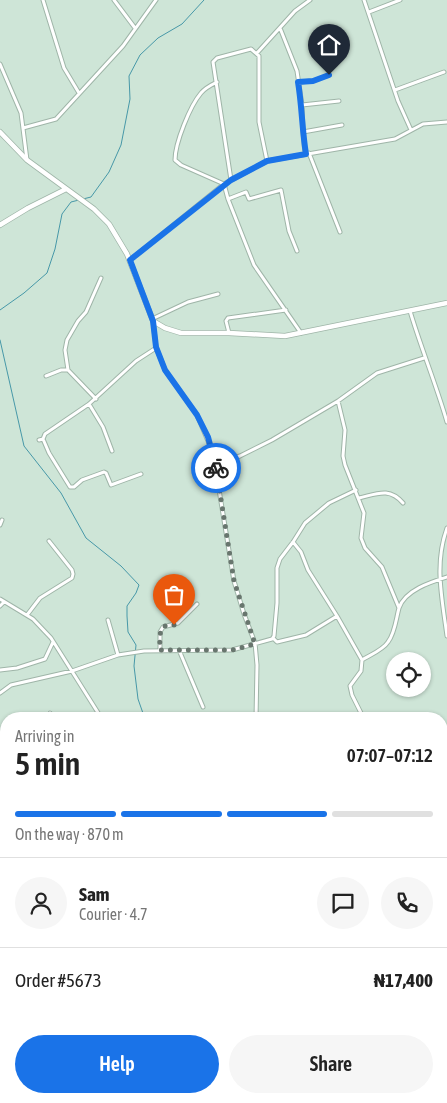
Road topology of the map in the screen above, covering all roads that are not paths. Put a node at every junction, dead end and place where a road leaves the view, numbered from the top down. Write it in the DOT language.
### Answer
graph roads {
  1 [pos="43,0"];
  2 [pos="114,0"];
  3 [pos="156,0"];
  4 [pos="310,0"];
  5 [pos="364,0"];
  6 [pos="400,0"];
  7 [pos="370,12"];
  8 [pos="135,28"];
  9 [pos="280,28"];
  10 [pos="256,53"];
  11 [pos="0,64"];
  12 [pos="444,72"];
  13 [pos="329,75"];
  14 [pos="217,82"];
  15 [pos="298,82"];
  16 [pos="395,90"];
  17 [pos="79,94"];
  18 [pos="339,101"];
  19 [pos="302,105"];
  20 [pos="447,122"];
  21 [pos="342,125"];
  22 [pos="23,128"];
  23 [pos="411,130"];
  24 [pos="0,132"];
  25 [pos="302,132"];
  26 [pos="307,154"];
  27 [pos="27,160"];
  28 [pos="267,161"];
  29 [pos="231,180"];
  30 [pos="224,184"];
  31 [pos="66,189"];
  32 [pos="228,199"];
  33 [pos="0,225"];
  34 [pos="340,232"];
  35 [pos="296,251"];
  36 [pos="130,260"];
  37 [pos="101,278"];
  38 [pos="218,294"];
  39 [pos="447,303"];
  40 [pos="286,310"];
  41 [pos="410,311"];
  42 [pos="153,320"];
  43 [pos="228,333"];
  44 [pos="301,333"];
  45 [pos="156,347"];
  46 [pos="424,358"];
  47 [pos="68,370"];
  48 [pos="46,376"];
  49 [pos="96,399"];
  50 [pos="338,401"];
  51 [pos="89,404"];
  52 [pos="447,422"];
  53 [pos="43,439"];
  54 [pos="38,440"];
  55 [pos="112,451"];
  56 [pos="215,464"];
  57 [pos="141,474"];
  58 [pos="356,490"];
  59 [pos="359,498"];
  60 [pos="403,503"];
  61 [pos="2,520"];
  62 [pos="0,525"];
  63 [pos="447,528"];
  64 [pos="49,541"];
  65 [pos="293,542"];
  66 [pos="447,576"];
  67 [pos="440,579"];
  68 [pos="0,599"];
  69 [pos="4,602"];
  70 [pos="197,604"];
  71 [pos="0,606"];
  72 [pos="399,608"];
  73 [pos="27,615"];
  74 [pos="337,616"];
  75 [pos="108,620"];
  76 [pos="447,636"];
  77 [pos="273,638"];
  78 [pos="53,642"];
  79 [pos="255,644"];
  80 [pos="160,650"];
  81 [pos="179,650"];
  82 [pos="118,655"];
  83 [pos="362,660"];
  84 [pos="0,670"];
  85 [pos="72,671"];
  86 [pos="0,692"];
  87 [pos="203,707"];
  88 [pos="98,712"];
  89 [pos="256,712"];
  90 [pos="360,712"];
  1 -- 17 [label="street"];
  2 -- 8 [label="street"];
  3 -- 8 [label="street"];
  4 -- 9 [label="street"];
  5 -- 7 [label="street"];
  6 -- 7 [label="street"];
  7 -- 16 [label="street"];
  8 -- 17 [label="street"];
  9 -- 10 [label="street"];
  9 -- 15 [label="street"];
  10 -- 14 [label="street"];
  10 -- 28 [label="street"];
  11 -- 22 [label="street"];
  12 -- 16 [label="street"];
  13 -- 15 [label="street"];
  14 -- 29 [label="street"];
  14 -- 30 [label="street"];
  15 -- 19 [label="street"];
  16 -- 23 [label="street"];
  17 -- 22 [label="street"];
  18 -- 19 [label="street"];
  19 -- 25 [label="street"];
  20 -- 23 [label="street"];
  21 -- 25 [label="street"];
  22 -- 27 [label="street"];
  23 -- 26 [label="street"];
  24 -- 27 [label="main road"];
  25 -- 26 [label="street"];
  26 -- 28 [label="street"];
  26 -- 34 [label="street"];
  27 -- 31 [label="main road"];
  28 -- 29 [label="street"];
  29 -- 30 [label="street"];
  30 -- 32 [label="street"];
  30 -- 36 [label="street"];
  31 -- 33 [label="main road"];
  31 -- 36 [label="main road"];
  32 -- 35 [label="street"];
  32 -- 40 [label="street"];
  36 -- 42 [label="main road"];
  37 -- 47 [label="street"];
  38 -- 42 [label="street"];
  39 -- 41 [label="main road"];
  40 -- 43 [label="street"];
  40 -- 44 [label="street"];
  41 -- 44 [label="main road"];
  41 -- 46 [label="street"];
  42 -- 43 [label="main road"];
  42 -- 45 [label="street"];
  43 -- 44 [label="main road"];
  45 -- 49 [label="street"];
  45 -- 56 [label="street"];
  46 -- 50 [label="street"];
  46 -- 52 [label="street"];
  47 -- 48 [label="street"];
  47 -- 49 [label="street"];
  49 -- 51 [label="street"];
  50 -- 56 [label="street"];
  50 -- 58 [label="street"];
  51 -- 53 [label="street"];
  51 -- 55 [label="street"];
  53 -- 54 [label="street"];
  53 -- 57 [label="street"];
  56 -- 79 [label="street"];
  58 -- 59 [label="street"];
  58 -- 65 [label="street"];
  59 -- 60 [label="street"];
  59 -- 72 [label="street"];
  61 -- 62 [label="street"];
  63 -- 67 [label="street"];
  64 -- 73 [label="street"];
  65 -- 74 [label="street"];
  65 -- 77 [label="street"];
  66 -- 67 [label="street"];
  67 -- 72 [label="street"];
  67 -- 76 [label="street"];
  68 -- 69 [label="street"];
  69 -- 71 [label="street"];
  69 -- 73 [label="street"];
  70 -- 80 [label="street"];
  72 -- 83 [label="street"];
  73 -- 78 [label="street"];
  74 -- 77 [label="street"];
  74 -- 83 [label="street"];
  75 -- 82 [label="street"];
  77 -- 79 [label="street"];
  78 -- 84 [label="street"];
  78 -- 85 [label="street"];
  79 -- 81 [label="street"];
  79 -- 89 [label="street"];
  80 -- 81 [label="street"];
  80 -- 82 [label="street"];
  81 -- 87 [label="street"];
  82 -- 85 [label="street"];
  83 -- 90 [label="street"];
  85 -- 86 [label="street"];
  85 -- 88 [label="street"];
}
